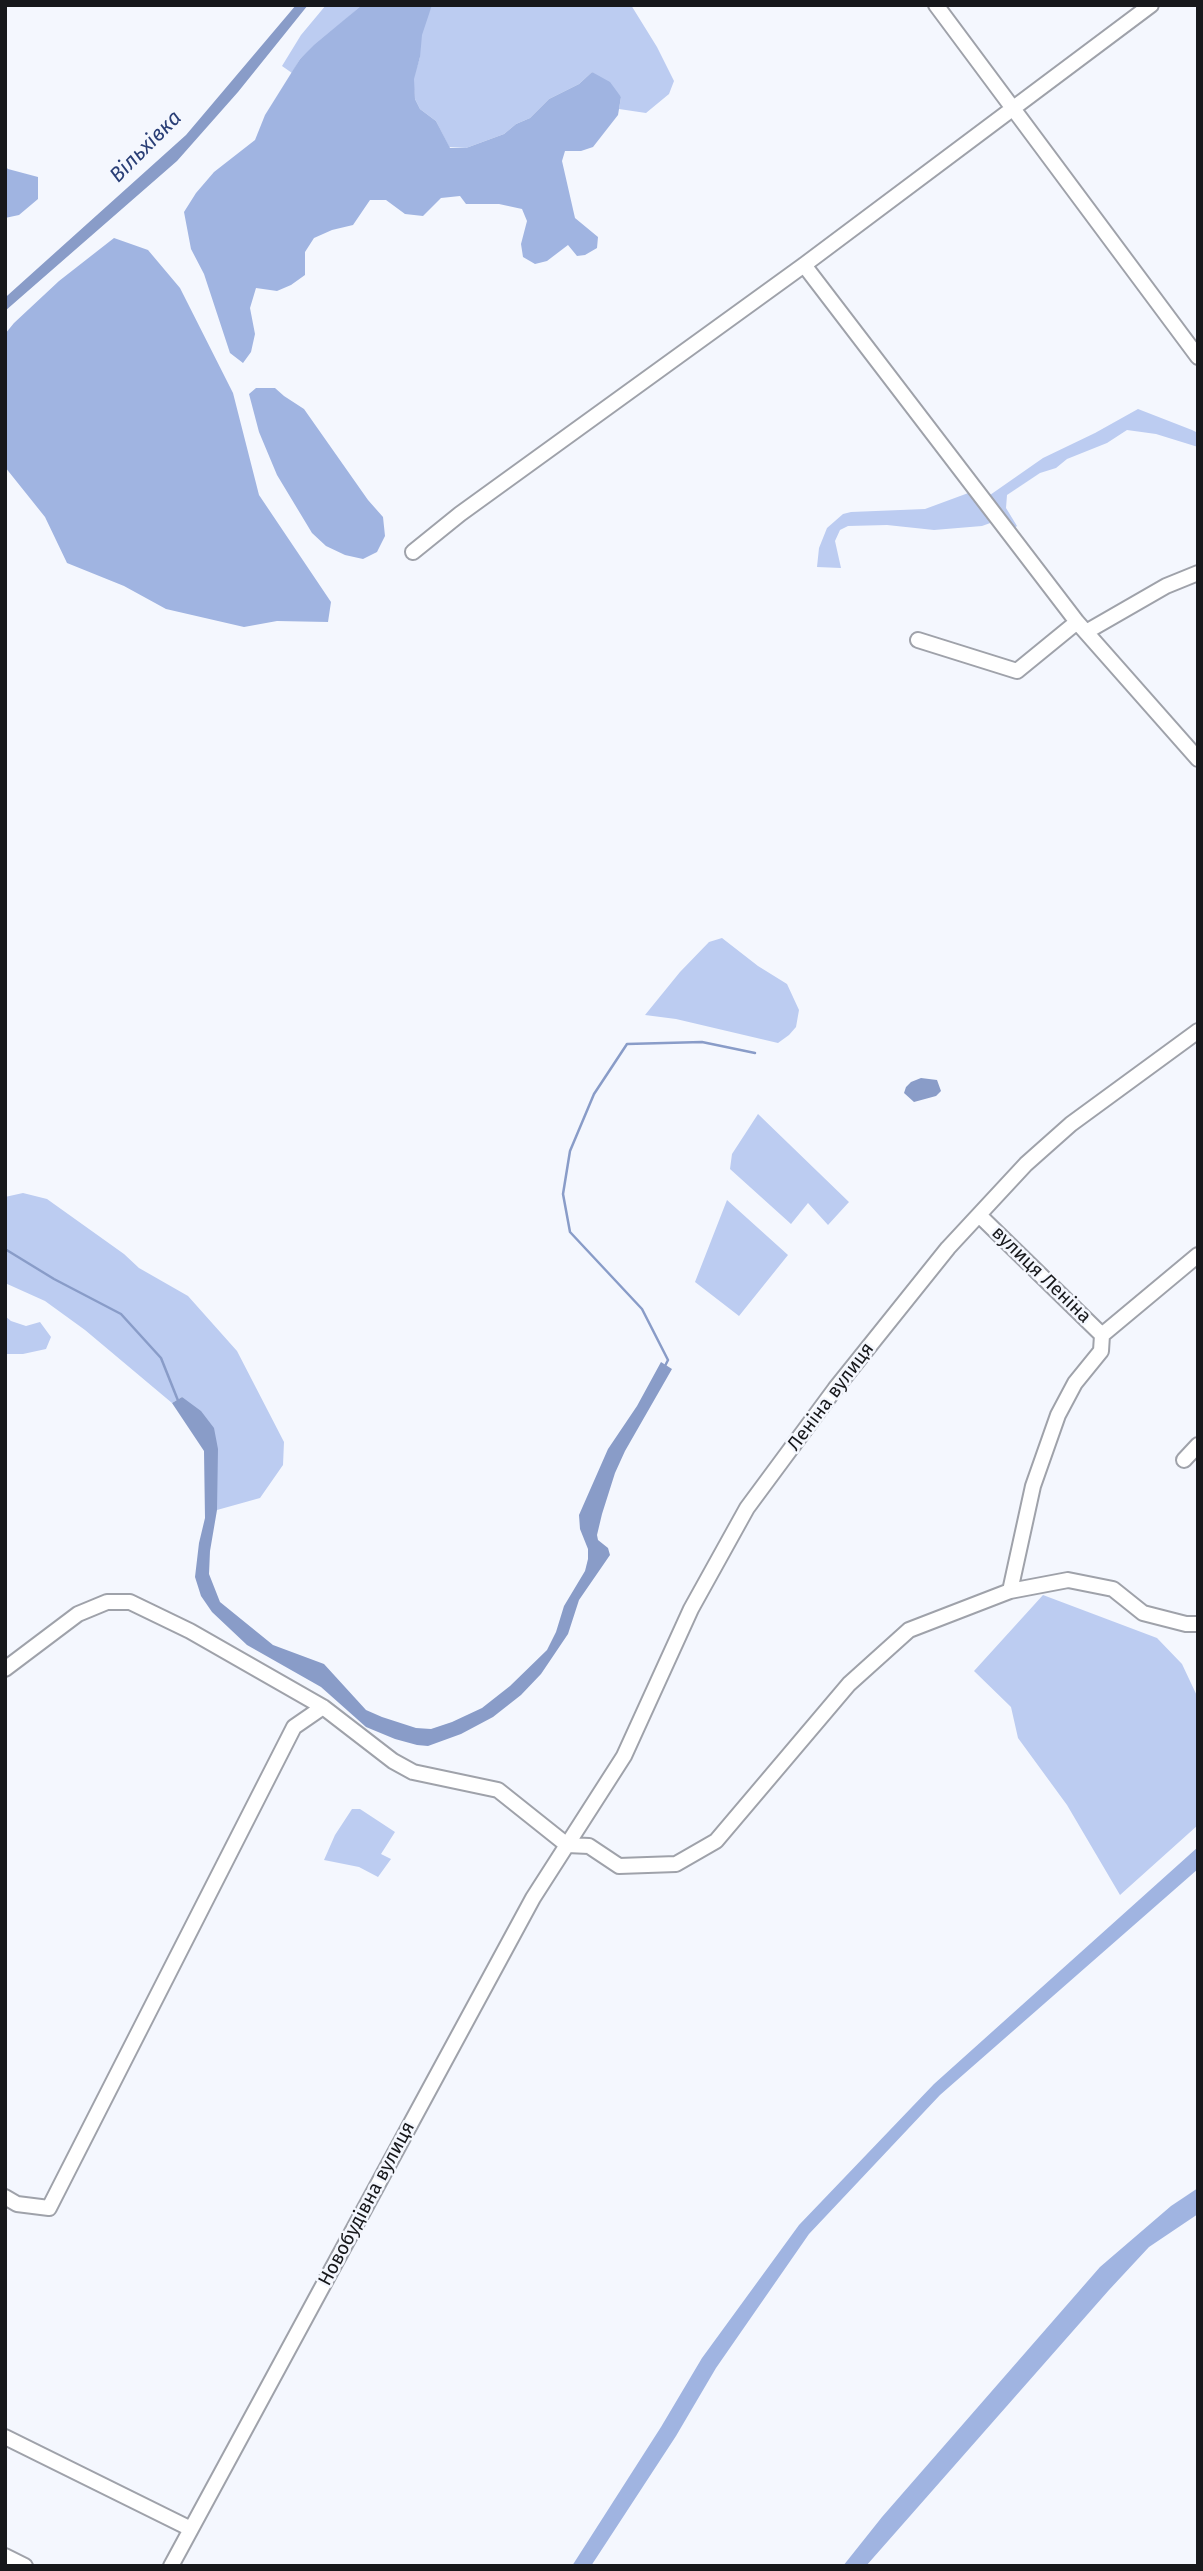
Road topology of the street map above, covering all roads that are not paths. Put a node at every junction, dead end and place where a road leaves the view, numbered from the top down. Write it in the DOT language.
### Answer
graph roads {
  1 [pos="936,5"];
  2 [pos="1152,5"];
  3 [pos="1012,108"];
  4 [pos="804,265"];
  5 [pos="1198,357"];
  6 [pos="413,552"];
  7 [pos="1198,573"];
  8 [pos="1082,627"];
  9 [pos="918,640"];
  10 [pos="1198,759"];
  11 [pos="1198,1031"];
  12 [pos="979,1215"];
  13 [pos="1198,1255"];
  14 [pos="1102,1335"];
  15 [pos="1198,1445"];
  16 [pos="1184,1460"];
  17 [pos="1010,1591"];
  18 [pos="1198,1624"];
  19 [pos="5,1669"];
  20 [pos="323,1707"];
  21 [pos="567,1845"];
  22 [pos="5,2197"];
  23 [pos="5,2438"];
  24 [pos="191,2529"];
  25 [pos="5,2556"];
  26 [pos="24,2566"];
  27 [pos="172,2566"];
  1 -- 3 [label="street"];
  2 -- 3 [label="street"];
  3 -- 4 [label="street"];
  3 -- 5 [label="street"];
  4 -- 6 [label="street"];
  4 -- 8 [label="street"];
  7 -- 8 [label="street"];
  8 -- 9 [label="street"];
  8 -- 10 [label="street"];
  11 -- 12 [label="street, Леніна вулиця"];
  12 -- 14 [label="street, вулиця Леніна"];
  12 -- 21 [label="street, Леніна вулиця"];
  13 -- 14 [label="street"];
  14 -- 17 [label="street"];
  15 -- 16 [label="street"];
  17 -- 18 [label="street"];
  17 -- 21 [label="street"];
  19 -- 20 [label="street"];
  20 -- 21 [label="street"];
  20 -- 22 [label="street"];
  21 -- 24 [label="street, Новобудівна вулиця"];
  23 -- 24 [label="street"];
  24 -- 27 [label="street, Новобудівна вулиця"];
  25 -- 26 [label="street"];
}
